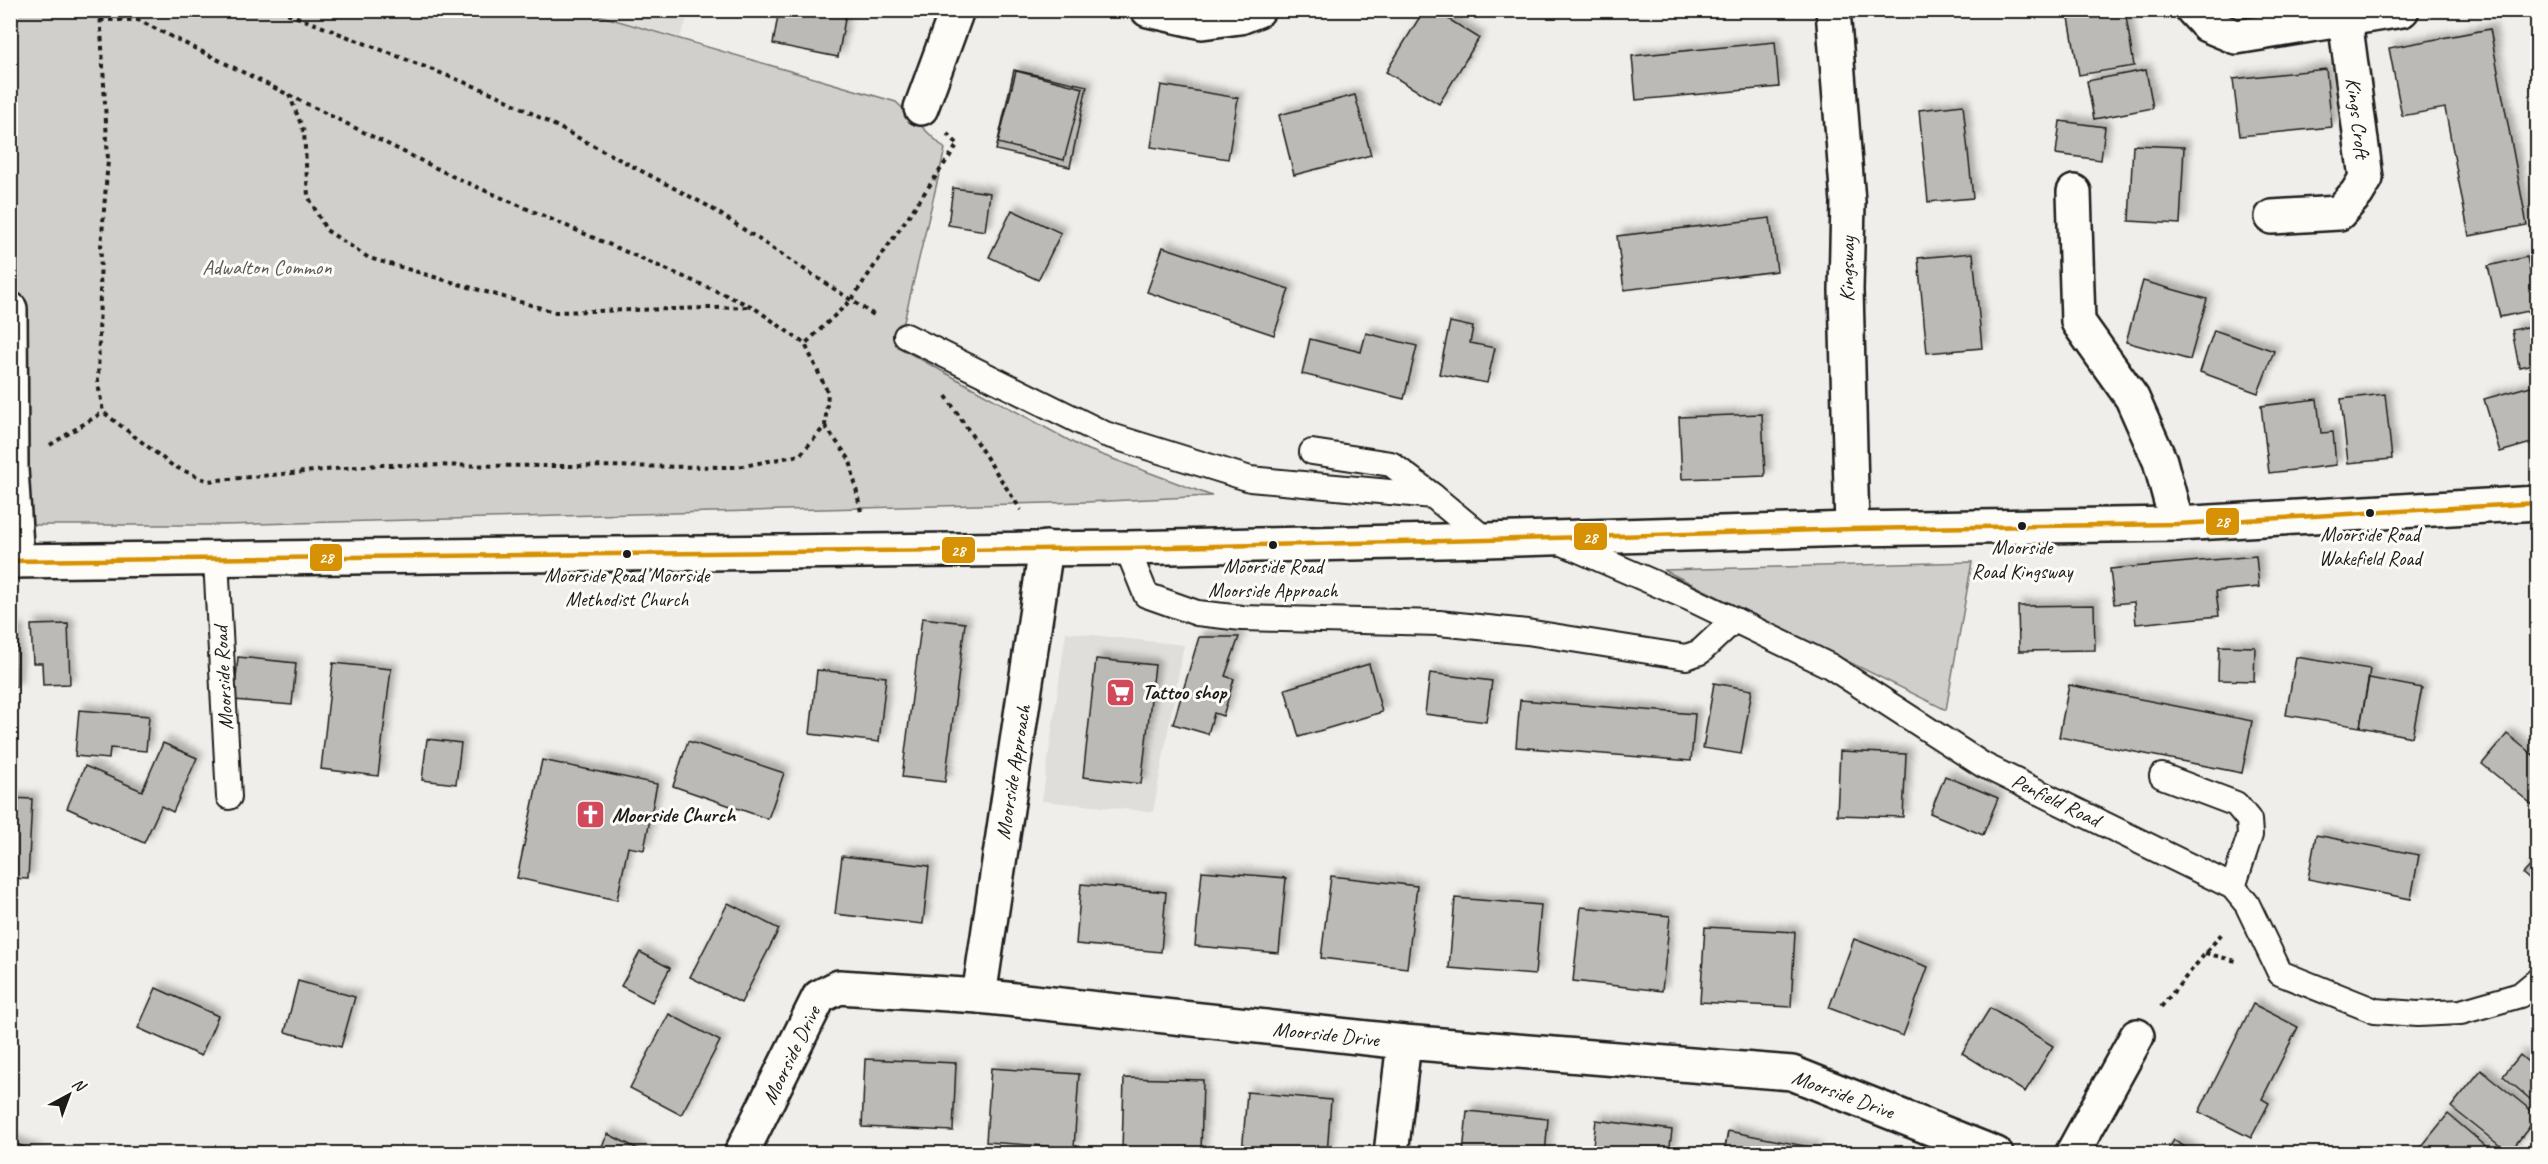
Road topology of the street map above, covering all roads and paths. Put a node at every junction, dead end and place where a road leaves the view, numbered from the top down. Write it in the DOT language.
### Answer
graph roads {
  1 [pos="99,10"];
  2 [pos="279,10"];
  3 [pos="957,10"];
  4 [pos="1148,10"];
  5 [pos="1258,10"];
  6 [pos="1833,10"];
  7 [pos="2193,10"];
  8 [pos="2402,10"];
  9 [pos="100,20"];
  10 [pos="2345,20"];
  11 [pos="289,94"];
  12 [pos="921,108"];
  13 [pos="2074,192"];
  14 [pos="2272,217"];
  15 [pos="851,300"];
  16 [pos="753,307"];
  17 [pos="10,309"];
  18 [pos="906,336"];
  19 [pos="805,344"];
  20 [pos="944,393"];
  21 [pos="103,412"];
  22 [pos="825,426"];
  23 [pos="1312,452"];
  24 [pos="11,469"];
  25 [pos="1433,496"];
  26 [pos="2538,503"];
  27 [pos="2177,524"];
  28 [pos="1852,529"];
  29 [pos="1553,538"];
  30 [pos="1486,540"];
  31 [pos="1046,548"];
  32 [pos="1126,548"];
  33 [pos="869,550"];
  34 [pos="216,560"];
  35 [pos="14,561"];
  36 [pos="1734,620"];
  37 [pos="2162,776"];
  38 [pos="229,797"];
  39 [pos="2233,887"];
  40 [pos="2205,953"];
  41 [pos="2538,980"];
  42 [pos="979,996"];
  43 [pos="2137,1036"];
  44 [pos="1404,1042"];
  45 [pos="741,1154"];
  46 [pos="1391,1154"];
  47 [pos="1996,1154"];
  48 [pos="2072,1154"];
  1 -- 9 [label="path"];
  2 -- 15 [label="path"];
  3 -- 12 [label="street"];
  4 -- 5 [label="street"];
  6 -- 28 [label="street, Kingsway"];
  7 -- 10 [label="street"];
  8 -- 10 [label="street"];
  9 -- 11 [label="path"];
  9 -- 21 [label="path"];
  10 -- 14 [label="street, Kings Croft"];
  11 -- 16 [label="path"];
  11 -- 16 [label="path"];
  12 -- 15 [label="path"];
  13 -- 27 [label="street"];
  15 -- 18 [label="path"];
  15 -- 19 [label="path"];
  16 -- 19 [label="path"];
  17 -- 24 [label="street"];
  18 -- 25 [label="lane"];
  19 -- 22 [label="path"];
  20 -- 31 [label="path"];
  21 -- 22 [label="path"];
  21 -- 24 [label="path"];
  22 -- 33 [label="path"];
  23 -- 25 [label="lane"];
  24 -- 35 [label="street"];
  25 -- 30 [label="lane"];
  26 -- 27 [label="street"];
  27 -- 28 [label="street"];
  28 -- 29 [label="street"];
  29 -- 30 [label="street"];
  29 -- 36 [label="lane, Penfield Road"];
  30 -- 32 [label="street"];
  31 -- 32 [label="street"];
  31 -- 33 [label="street"];
  31 -- 42 [label="street, Moorside Approach"];
  32 -- 36 [label="lane"];
  33 -- 34 [label="street"];
  34 -- 35 [label="street"];
  34 -- 38 [label="lane, Moorside Road"];
  36 -- 39 [label="lane, Penfield Road"];
  37 -- 39 [label="lane"];
  39 -- 41 [label="lane, Penfield Road"];
  40 -- 43 [label="path"];
  42 -- 44 [label="street, Moorside Drive"];
  42 -- 45 [label="street, Moorside Drive"];
  43 -- 48 [label="street"];
  44 -- 46 [label="street"];
  44 -- 47 [label="street, Moorside Drive"];
}
